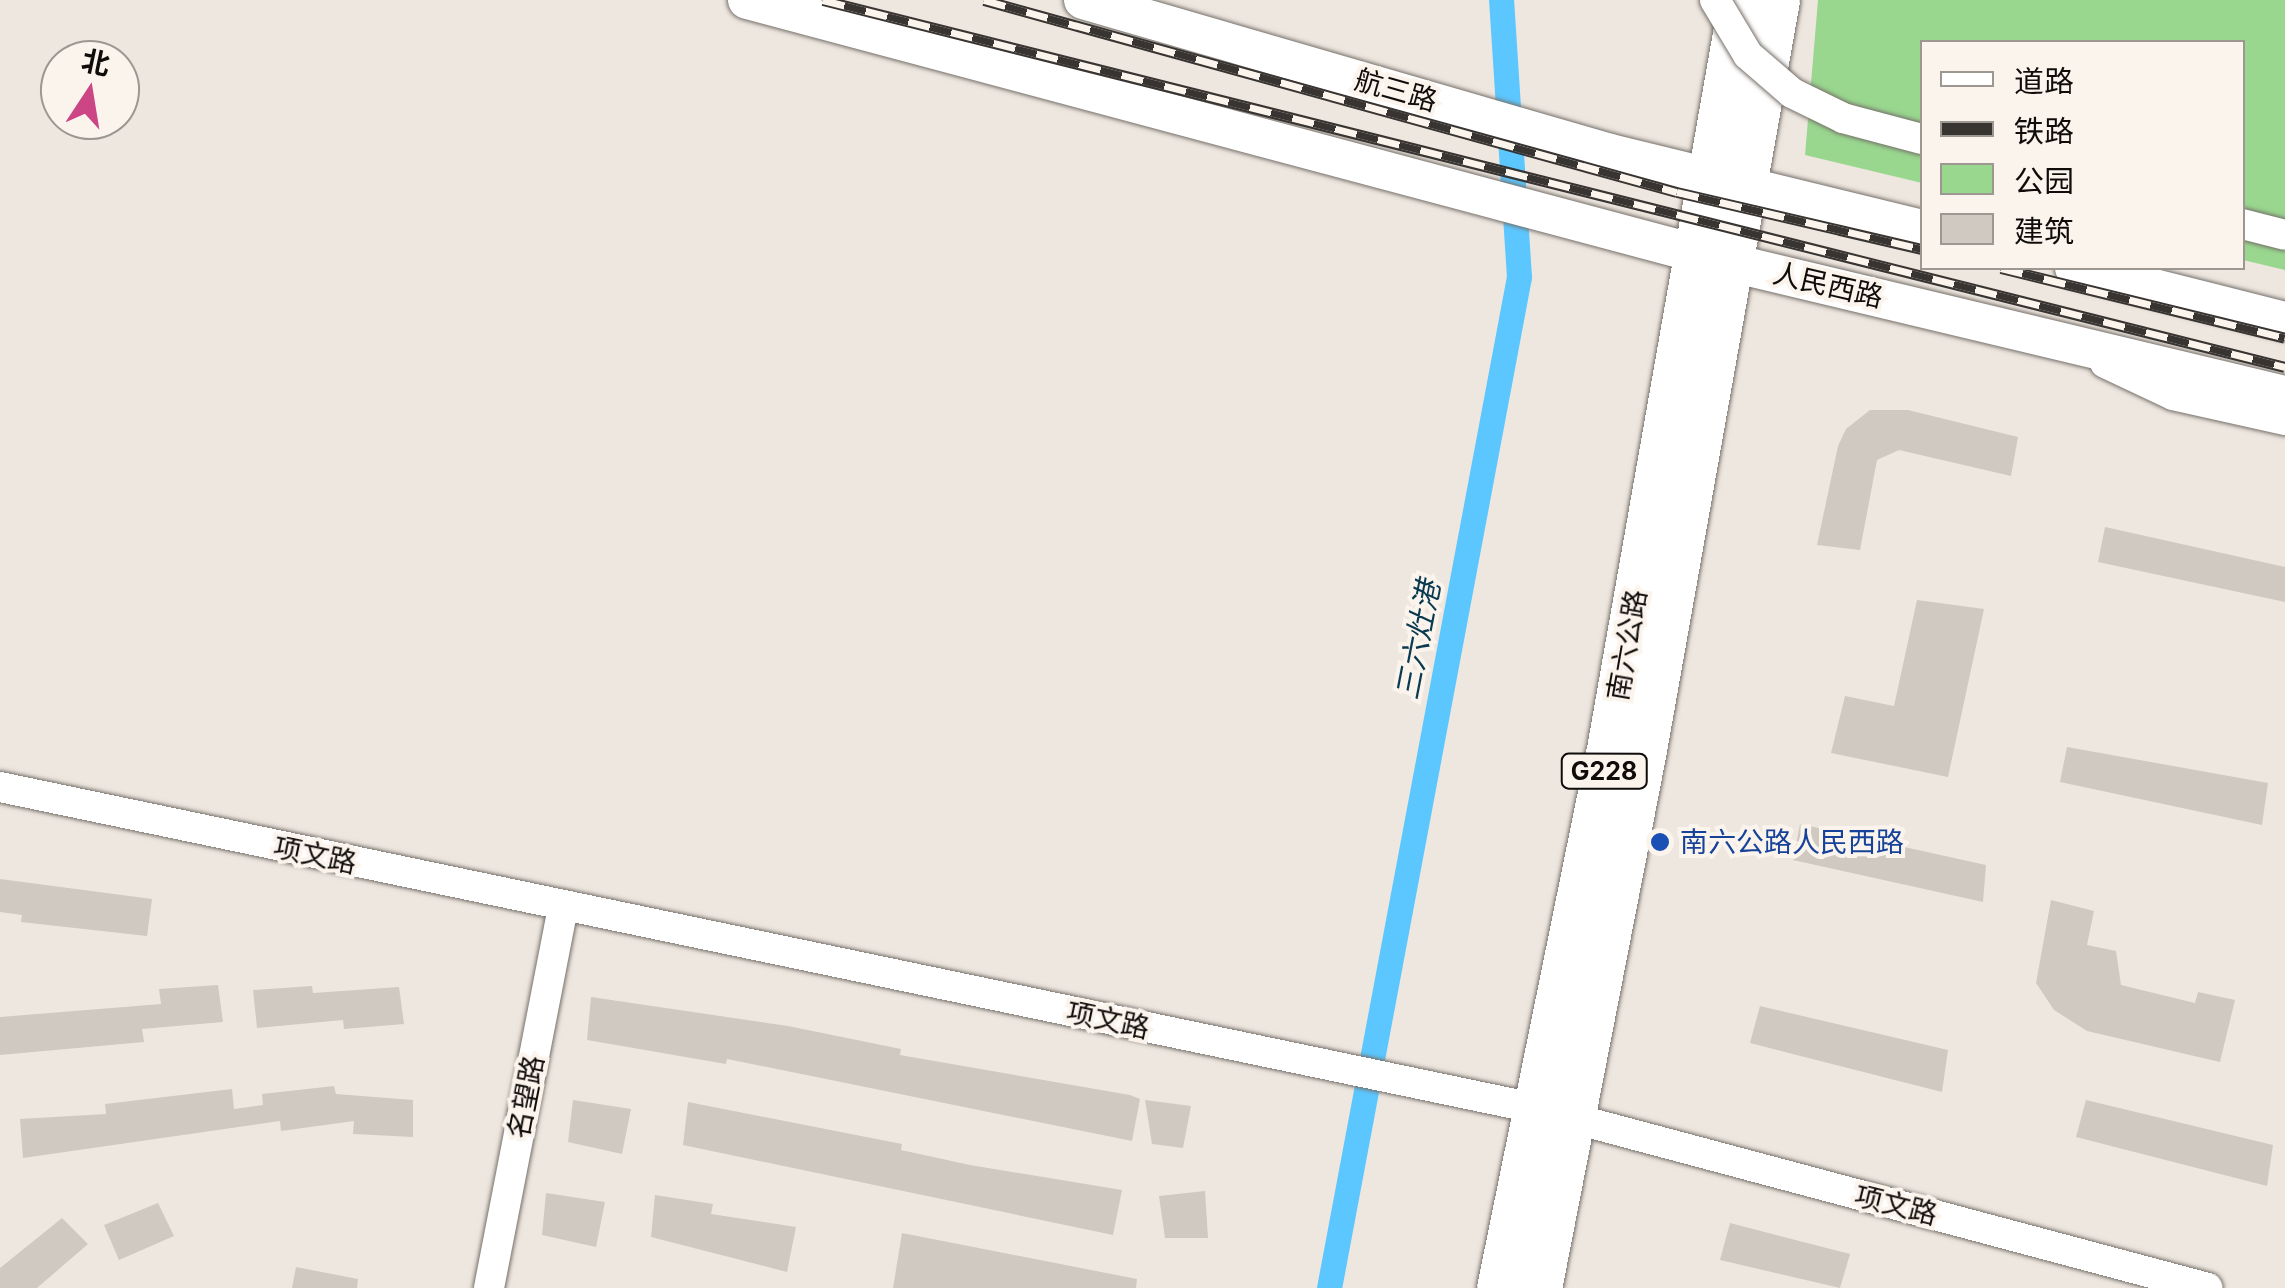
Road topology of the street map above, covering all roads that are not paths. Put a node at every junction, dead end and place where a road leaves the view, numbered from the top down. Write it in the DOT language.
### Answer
graph roads {
  1 [pos="749,0"];
  2 [pos="1083,0"];
  3 [pos="1716,0"];
  4 [pos="1741,0"];
  5 [pos="1778,0"];
  6 [pos="1920,138"];
  7 [pos="1733,179"];
  8 [pos="1920,212"];
  9 [pos="2245,225"];
  10 [pos="1920,228"];
  11 [pos="2285,236"];
  12 [pos="1714,257"];
  13 [pos="2082,270"];
  14 [pos="2144,270"];
  15 [pos="2285,306"];
  16 [pos="2285,321"];
  17 [pos="2053,339"];
  18 [pos="2285,394"];
  19 [pos="2285,420"];
  20 [pos="0,788"];
  21 [pos="563,906"];
  22 [pos="1555,1116"];
  23 [pos="489,1288"];
  24 [pos="1499,1288"];
  25 [pos="1539,1288"];
  26 [pos="2208,1288"];
  1 -- 12 [label="main road, 人民西路"];
  2 -- 7 [label="main road, 航三路"];
  3 -- 6 [label="street, bridge"];
  4 -- 7 [label="highway, 南六公路"];
  5 -- 7 [label="highway, 南六公路"];
  7 -- 8 [label="street"];
  7 -- 10 [label="main road"];
  7 -- 12 [label="highway, 南六公路"];
  9 -- 11 [label="street"];
  12 -- 17 [label="main road, 人民西路"];
  12 -- 22 [label="highway, 南六公路 / G228"];
  13 -- 16 [label="main road"];
  14 -- 15 [label="street"];
  17 -- 18 [label="main road, 人民西路"];
  17 -- 19 [label="street, 人民西路"];
  20 -- 21 [label="street, 项文路"];
  21 -- 22 [label="street, 项文路"];
  21 -- 23 [label="street, 名望路"];
  22 -- 24 [label="highway, 南六公路 / G228"];
  22 -- 25 [label="highway, 南六公路 / G228"];
  22 -- 26 [label="street, 项文路"];
}
